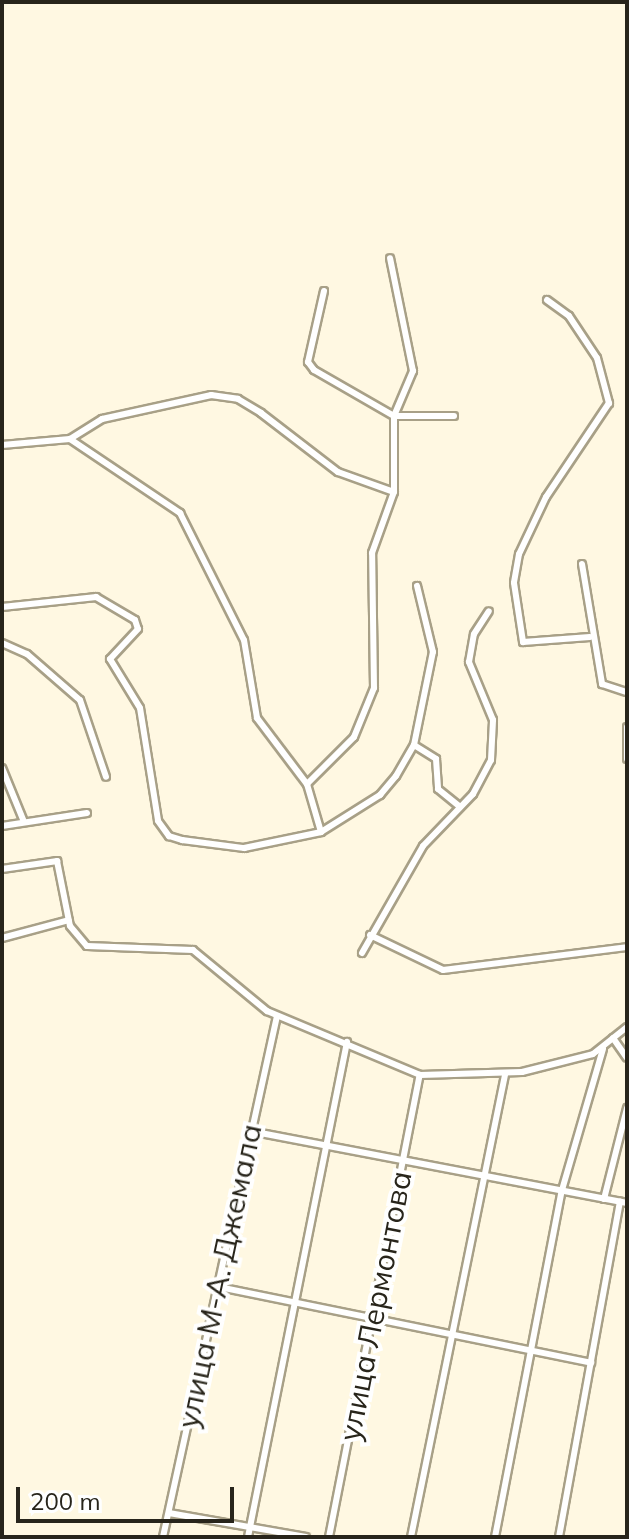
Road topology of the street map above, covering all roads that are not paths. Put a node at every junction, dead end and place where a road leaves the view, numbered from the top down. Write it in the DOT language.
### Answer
graph roads {
  1 [pos="390,258"];
  2 [pos="324,291"];
  3 [pos="547,300"];
  4 [pos="394,416"];
  5 [pos="454,416"];
  6 [pos="70,439"];
  7 [pos="2,445"];
  8 [pos="394,492"];
  9 [pos="582,564"];
  10 [pos="417,586"];
  11 [pos="2,607"];
  12 [pos="489,611"];
  13 [pos="590,637"];
  14 [pos="2,643"];
  15 [pos="627,692"];
  16 [pos="627,727"];
  17 [pos="414,745"];
  18 [pos="627,759"];
  19 [pos="2,768"];
  20 [pos="106,777"];
  21 [pos="307,784"];
  22 [pos="458,805"];
  23 [pos="87,813"];
  24 [pos="24,822"];
  25 [pos="2,826"];
  26 [pos="321,832"];
  27 [pos="2,869"];
  28 [pos="69,920"];
  29 [pos="370,935"];
  30 [pos="2,938"];
  31 [pos="627,947"];
  32 [pos="362,953"];
  33 [pos="277,1016"];
  34 [pos="627,1027"];
  35 [pos="613,1038"];
  36 [pos="347,1042"];
  37 [pos="604,1045"];
  38 [pos="626,1056"];
  39 [pos="505,1073"];
  40 [pos="420,1075"];
  41 [pos="627,1108"];
  42 [pos="250,1131"];
  43 [pos="326,1146"];
  44 [pos="405,1158"];
  45 [pos="486,1174"];
  46 [pos="562,1190"];
  47 [pos="604,1199"];
  48 [pos="623,1203"];
  49 [pos="214,1286"];
  50 [pos="294,1305"];
  51 [pos="372,1320"];
  52 [pos="455,1336"];
  53 [pos="531,1351"];
  54 [pos="591,1363"];
  55 [pos="169,1513"];
  56 [pos="250,1527"];
  57 [pos="163,1537"];
  58 [pos="248,1537"];
  59 [pos="306,1537"];
  60 [pos="329,1537"];
  61 [pos="411,1537"];
  62 [pos="495,1537"];
  63 [pos="559,1537"];
  1 -- 4 [label="street"];
  2 -- 4 [label="street"];
  3 -- 13 [label="street"];
  4 -- 5 [label="street"];
  4 -- 8 [label="street"];
  6 -- 7 [label="street"];
  6 -- 8 [label="street"];
  6 -- 21 [label="street"];
  8 -- 21 [label="street"];
  9 -- 13 [label="street"];
  10 -- 17 [label="street"];
  11 -- 26 [label="street"];
  12 -- 22 [label="street"];
  13 -- 15 [label="street"];
  14 -- 20 [label="street"];
  16 -- 18 [label="street"];
  17 -- 22 [label="street"];
  17 -- 26 [label="street"];
  19 -- 24 [label="street"];
  21 -- 26 [label="street"];
  22 -- 29 [label="street"];
  23 -- 24 [label="street"];
  24 -- 25 [label="street"];
  27 -- 28 [label="street"];
  28 -- 30 [label="street"];
  28 -- 33 [label="street"];
  29 -- 31 [label="street"];
  29 -- 32 [label="street"];
  33 -- 36 [label="street"];
  33 -- 42 [label="street, улица М-А. Джемала"];
  34 -- 35 [label="street"];
  35 -- 37 [label="street"];
  35 -- 38 [label="street"];
  36 -- 40 [label="street"];
  36 -- 43 [label="street"];
  37 -- 39 [label="street"];
  37 -- 46 [label="street"];
  39 -- 40 [label="street"];
  39 -- 45 [label="street"];
  40 -- 44 [label="street, улица Лермонтова"];
  41 -- 47 [label="street"];
  42 -- 43 [label="street"];
  42 -- 49 [label="street, улица М-А. Джемала"];
  43 -- 44 [label="street"];
  43 -- 50 [label="street"];
  44 -- 45 [label="street"];
  44 -- 51 [label="street, улица Лермонтова"];
  45 -- 46 [label="street"];
  45 -- 52 [label="street"];
  46 -- 47 [label="street"];
  46 -- 53 [label="street"];
  47 -- 48 [label="street"];
  48 -- 54 [label="street"];
  49 -- 50 [label="street"];
  49 -- 55 [label="street, улица М-А. Джемала"];
  50 -- 51 [label="street"];
  50 -- 56 [label="street"];
  51 -- 52 [label="street"];
  51 -- 60 [label="street, улица Лермонтова"];
  52 -- 53 [label="street"];
  52 -- 61 [label="street"];
  53 -- 54 [label="street"];
  53 -- 62 [label="street"];
  54 -- 63 [label="street"];
  55 -- 56 [label="street"];
  55 -- 57 [label="street, улица М-А. Джемала"];
  56 -- 58 [label="street"];
  56 -- 59 [label="street"];
}
